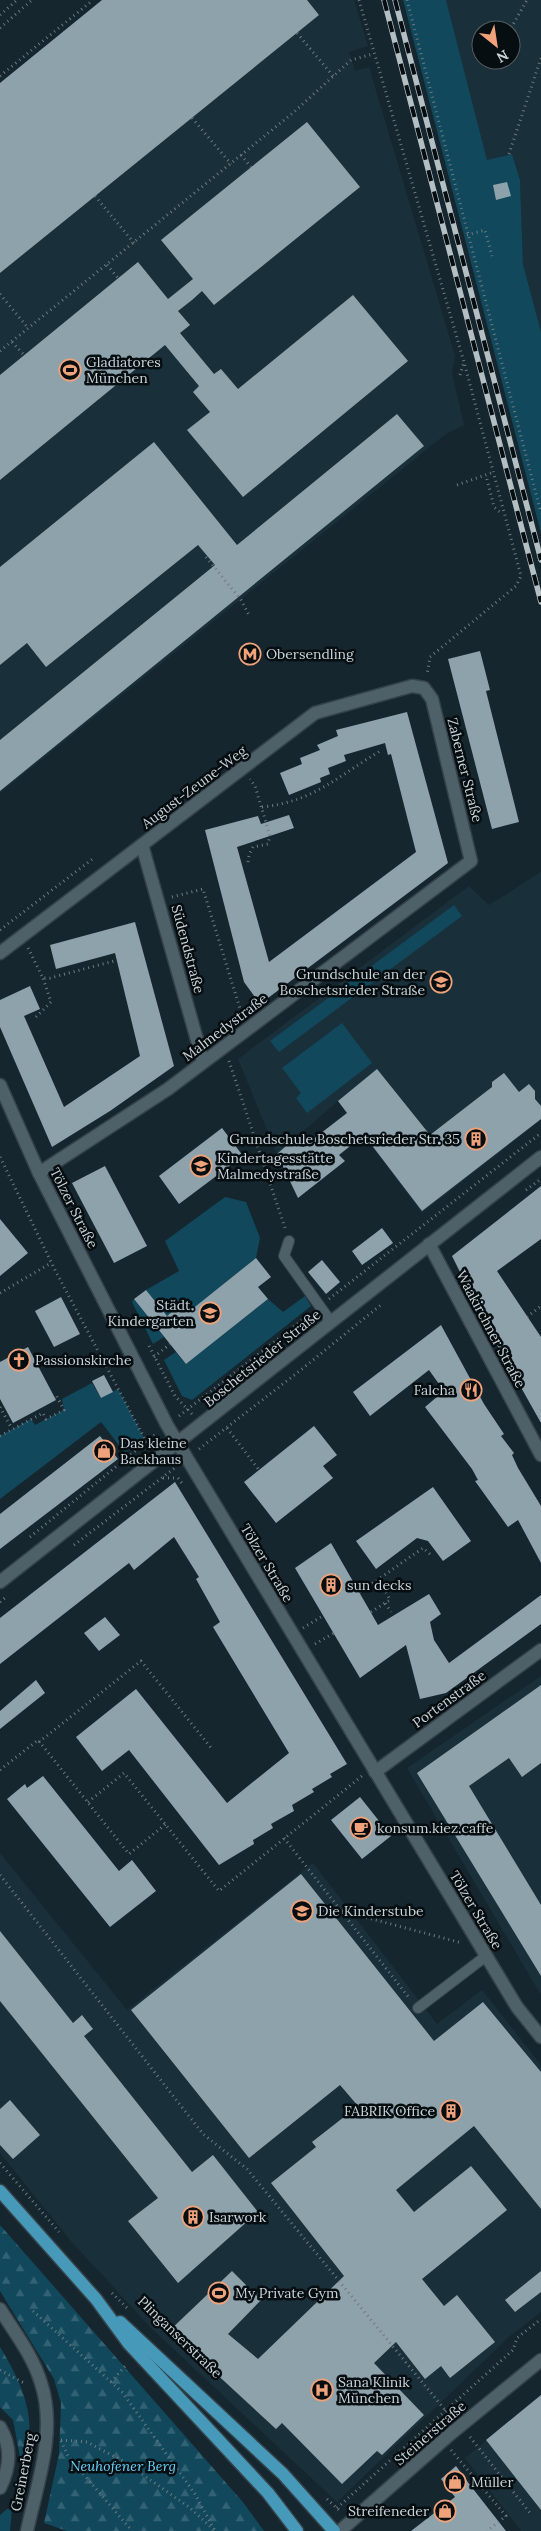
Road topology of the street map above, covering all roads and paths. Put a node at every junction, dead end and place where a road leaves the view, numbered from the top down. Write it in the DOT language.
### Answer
graph roads {
  1 [pos="17,0"];
  2 [pos="32,0"];
  3 [pos="93,0"];
  4 [pos="359,0"];
  5 [pos="407,0"];
  6 [pos="527,0"];
  7 [pos="0,15"];
  8 [pos="516,20"];
  9 [pos="0,28"];
  10 [pos="297,33"];
  11 [pos="373,54"];
  12 [pos="541,58"];
  13 [pos="0,76"];
  14 [pos="333,76"];
  15 [pos="192,118"];
  16 [pos="509,154"];
  17 [pos="241,155"];
  18 [pos="231,164"];
  19 [pos="251,167"];
  20 [pos="95,196"];
  21 [pos="467,235"];
  22 [pos="134,243"];
  23 [pos="492,256"];
  24 [pos="107,265"];
  25 [pos="118,278"];
  26 [pos="0,294"];
  27 [pos="28,328"];
  28 [pos="12,342"];
  29 [pos="0,352"];
  30 [pos="24,355"];
  31 [pos="464,362"];
  32 [pos="460,375"];
  33 [pos="494,472"];
  34 [pos="488,479"];
  35 [pos="457,485"];
  36 [pos="541,513"];
  37 [pos="504,515"];
  38 [pos="206,557"];
  39 [pos="250,617"];
  40 [pos="424,688"];
  41 [pos="382,750"];
  42 [pos="243,769"];
  43 [pos="262,807"];
  44 [pos="142,845"];
  45 [pos="95,857"];
  46 [pos="471,861"];
  47 [pos="248,862"];
  48 [pos="159,900"];
  49 [pos="0,930"];
  50 [pos="22,936"];
  51 [pos="0,953"];
  52 [pos="114,961"];
  53 [pos="43,978"];
  54 [pos="36,1017"];
  55 [pos="246,1030"];
  56 [pos="224,1046"];
  57 [pos="203,1061"];
  58 [pos="0,1085"];
  59 [pos="541,1133"];
  60 [pos="0,1157"];
  61 [pos="541,1157"];
  62 [pos="39,1173"];
  63 [pos="541,1179"];
  64 [pos="519,1196"];
  65 [pos="289,1241"];
  66 [pos="429,1244"];
  67 [pos="51,1263"];
  68 [pos="0,1293"];
  69 [pos="386,1300"];
  70 [pos="320,1306"];
  71 [pos="541,1306"];
  72 [pos="527,1317"];
  73 [pos="331,1322"];
  74 [pos="170,1344"];
  75 [pos="149,1346"];
  76 [pos="154,1357"];
  77 [pos="56,1395"];
  78 [pos="0,1407"];
  79 [pos="188,1409"];
  80 [pos="167,1425"];
  81 [pos="201,1426"];
  82 [pos="227,1428"];
  83 [pos="12,1429"];
  84 [pos="0,1436"];
  85 [pos="211,1439"];
  86 [pos="146,1442"];
  87 [pos="178,1443"];
  88 [pos="541,1455"];
  89 [pos="187,1458"];
  90 [pos="155,1461"];
  91 [pos="259,1470"];
  92 [pos="162,1478"];
  93 [pos="184,1486"];
  94 [pos="23,1543"];
  95 [pos="70,1549"];
  96 [pos="431,1555"];
  97 [pos="378,1579"];
  98 [pos="0,1582"];
  99 [pos="15,1590"];
  100 [pos="360,1592"];
  101 [pos="0,1602"];
  102 [pos="385,1603"];
  103 [pos="371,1612"];
  104 [pos="391,1612"];
  105 [pos="324,1615"];
  106 [pos="334,1633"];
  107 [pos="292,1635"];
  108 [pos="302,1652"];
  109 [pos="540,1652"];
  110 [pos="39,1742"];
  111 [pos="212,1749"];
  112 [pos="0,1770"];
  113 [pos="374,1770"];
  114 [pos="88,1802"];
  115 [pos="166,1824"];
  116 [pos="284,1838"];
  117 [pos="0,1875"];
  118 [pos="341,1911"];
  119 [pos="484,1952"];
  120 [pos="418,2008"];
  121 [pos="541,2037"];
  122 [pos="0,2163"];
  123 [pos="0,2191"];
  124 [pos="65,2239"];
  125 [pos="109,2290"];
  126 [pos="96,2299"];
  127 [pos="0,2309"];
  128 [pos="128,2309"];
  129 [pos="33,2311"];
  130 [pos="541,2319"];
  131 [pos="541,2360"];
  132 [pos="129,2362"];
  133 [pos="0,2370"];
  134 [pos="111,2382"];
  135 [pos="30,2386"];
  136 [pos="446,2411"];
  137 [pos="460,2426"];
  138 [pos="0,2427"];
  139 [pos="443,2440"];
  140 [pos="0,2488"];
  141 [pos="323,2495"];
  142 [pos="337,2508"];
  143 [pos="530,2512"];
  144 [pos="351,2522"];
  145 [pos="27,2531"];
  146 [pos="132,2531"];
  147 [pos="215,2531"];
  148 [pos="297,2531"];
  149 [pos="334,2531"];
  150 [pos="340,2531"];
  151 [pos="488,2531"];
  1 -- 7 [label="path"];
  2 -- 9 [label="path"];
  3 -- 13 [label="path"];
  4 -- 11 [label="path"];
  5 -- 21 [label="path"];
  6 -- 8 [label="path"];
  10 -- 14 [label="path"];
  11 -- 14 [label="path"];
  11 -- 31 [label="path"];
  12 -- 16 [label="path"];
  14 -- 17 [label="path"];
  15 -- 18 [label="path"];
  17 -- 18 [label="path"];
  17 -- 19 [label="path"];
  18 -- 22 [label="path"];
  20 -- 22 [label="path"];
  21 -- 23 [label="path"];
  21 -- 36 [label="path"];
  22 -- 24 [label="path"];
  24 -- 25 [label="path"];
  24 -- 27 [label="path"];
  26 -- 27 [label="path"];
  27 -- 28 [label="path"];
  28 -- 29 [label="path"];
  28 -- 30 [label="path"];
  31 -- 32 [label="path"];
  31 -- 33 [label="path"];
  33 -- 35 [label="path"];
  33 -- 37 [label="path"];
  34 -- 37 [label="path"];
  37 -- 40 [label="path"];
  38 -- 39 [label="path"];
  40 -- 42 [label="street, August-Zeune-Weg"];
  40 -- 46 [label="street, Zaberner Straße"];
  41 -- 43 [label="path"];
  42 -- 43 [label="path"];
  42 -- 44 [label="street, August-Zeune-Weg"];
  43 -- 47 [label="path"];
  44 -- 48 [label="street, Südendstraße"];
  44 -- 50 [label="street, August-Zeune-Weg"];
  45 -- 49 [label="path"];
  46 -- 55 [label="street, Malmedystraße"];
  48 -- 55 [label="path"];
  48 -- 57 [label="street, Südendstraße"];
  50 -- 51 [label="street, August-Zeune-Weg"];
  50 -- 53 [label="path"];
  52 -- 53 [label="path"];
  53 -- 54 [label="path"];
  55 -- 56 [label="street, Malmedystraße"];
  56 -- 57 [label="street, Malmedystraße"];
  56 -- 65 [label="path"];
  57 -- 62 [label="street, Malmedystraße"];
  58 -- 62 [label="street, Tölzer Straße"];
  59 -- 70 [label="path"];
  60 -- 67 [label="path"];
  61 -- 66 [label="street, Boschetsrieder Straße"];
  62 -- 80 [label="street, Tölzer Straße"];
  63 -- 64 [label="path"];
  65 -- 70 [label="lane"];
  66 -- 73 [label="street, Boschetsrieder Straße"];
  66 -- 88 [label="street, Waakirchner Straße"];
  67 -- 68 [label="path"];
  67 -- 86 [label="path"];
  69 -- 82 [label="path"];
  70 -- 73 [label="lane"];
  70 -- 79 [label="path"];
  71 -- 72 [label="path"];
  73 -- 81 [label="street, Boschetsrieder Straße"];
  74 -- 76 [label="path"];
  75 -- 76 [label="path"];
  76 -- 79 [label="path"];
  77 -- 83 [label="path"];
  78 -- 83 [label="path"];
  79 -- 80 [label="path"];
  79 -- 81 [label="path"];
  80 -- 86 [label="path"];
  80 -- 87 [label="street, Tölzer Straße"];
  81 -- 85 [label="path"];
  81 -- 87 [label="street, Boschetsrieder Straße"];
  82 -- 85 [label="path"];
  82 -- 91 [label="path"];
  83 -- 84 [label="path"];
  85 -- 89 [label="path"];
  86 -- 90 [label="path"];
  86 -- 94 [label="path"];
  87 -- 89 [label="street, Tölzer Straße"];
  87 -- 90 [label="street, Boschetsrieder Straße"];
  89 -- 92 [label="path"];
  89 -- 107 [label="street, Tölzer Straße"];
  90 -- 92 [label="path"];
  90 -- 98 [label="street, Boschetsrieder Straße"];
  92 -- 93 [label="path"];
  92 -- 95 [label="path"];
  96 -- 97 [label="path"];
  97 -- 100 [label="path"];
  97 -- 102 [label="path"];
  99 -- 101 [label="path"];
  102 -- 103 [label="path"];
  102 -- 104 [label="path"];
  105 -- 107 [label="path"];
  106 -- 108 [label="path"];
  107 -- 108 [label="street, Tölzer Straße"];
  108 -- 113 [label="street, Tölzer Straße"];
  109 -- 113 [label="street, Portenstraße"];
  110 -- 111 [label="path"];
  110 -- 112 [label="path"];
  110 -- 114 [label="path"];
  113 -- 116 [label="path"];
  113 -- 119 [label="street, Tölzer Straße"];
  114 -- 115 [label="path"];
  114 -- 115 [label="path"];
  115 -- 116 [label="path"];
  116 -- 118 [label="path"];
  117 -- 136 [label="path"];
  118 -- 119 [label="path"];
  118 -- 120 [label="path"];
  119 -- 120 [label="lane"];
  119 -- 121 [label="street, Tölzer Straße"];
  122 -- 124 [label="path"];
  123 -- 126 [label="main road, Plinganserstraße"];
  125 -- 128 [label="path, Plinganserstraße"];
  126 -- 148 [label="main road, Plinganserstraße"];
  126 -- 149 [label="main road, Plinganserstraße"];
  127 -- 145 [label="street, Greinerberg"];
  129 -- 134 [label="path"];
  130 -- 136 [label="path"];
  131 -- 137 [label="street, Steinerstraße"];
  132 -- 134 [label="path"];
  133 -- 135 [label="path"];
  134 -- 147 [label="path"];
  136 -- 137 [label="path"];
  136 -- 142 [label="path"];
  137 -- 139 [label="street, Steinerstraße"];
  137 -- 143 [label="path"];
  138 -- 140 [label="street"];
  139 -- 144 [label="street, Steinerstraße"];
  139 -- 151 [label="path"];
  141 -- 142 [label="path"];
  142 -- 144 [label="path"];
  144 -- 150 [label="street, Steinerstraße"];
  146 -- 147 [label="path"];
}
